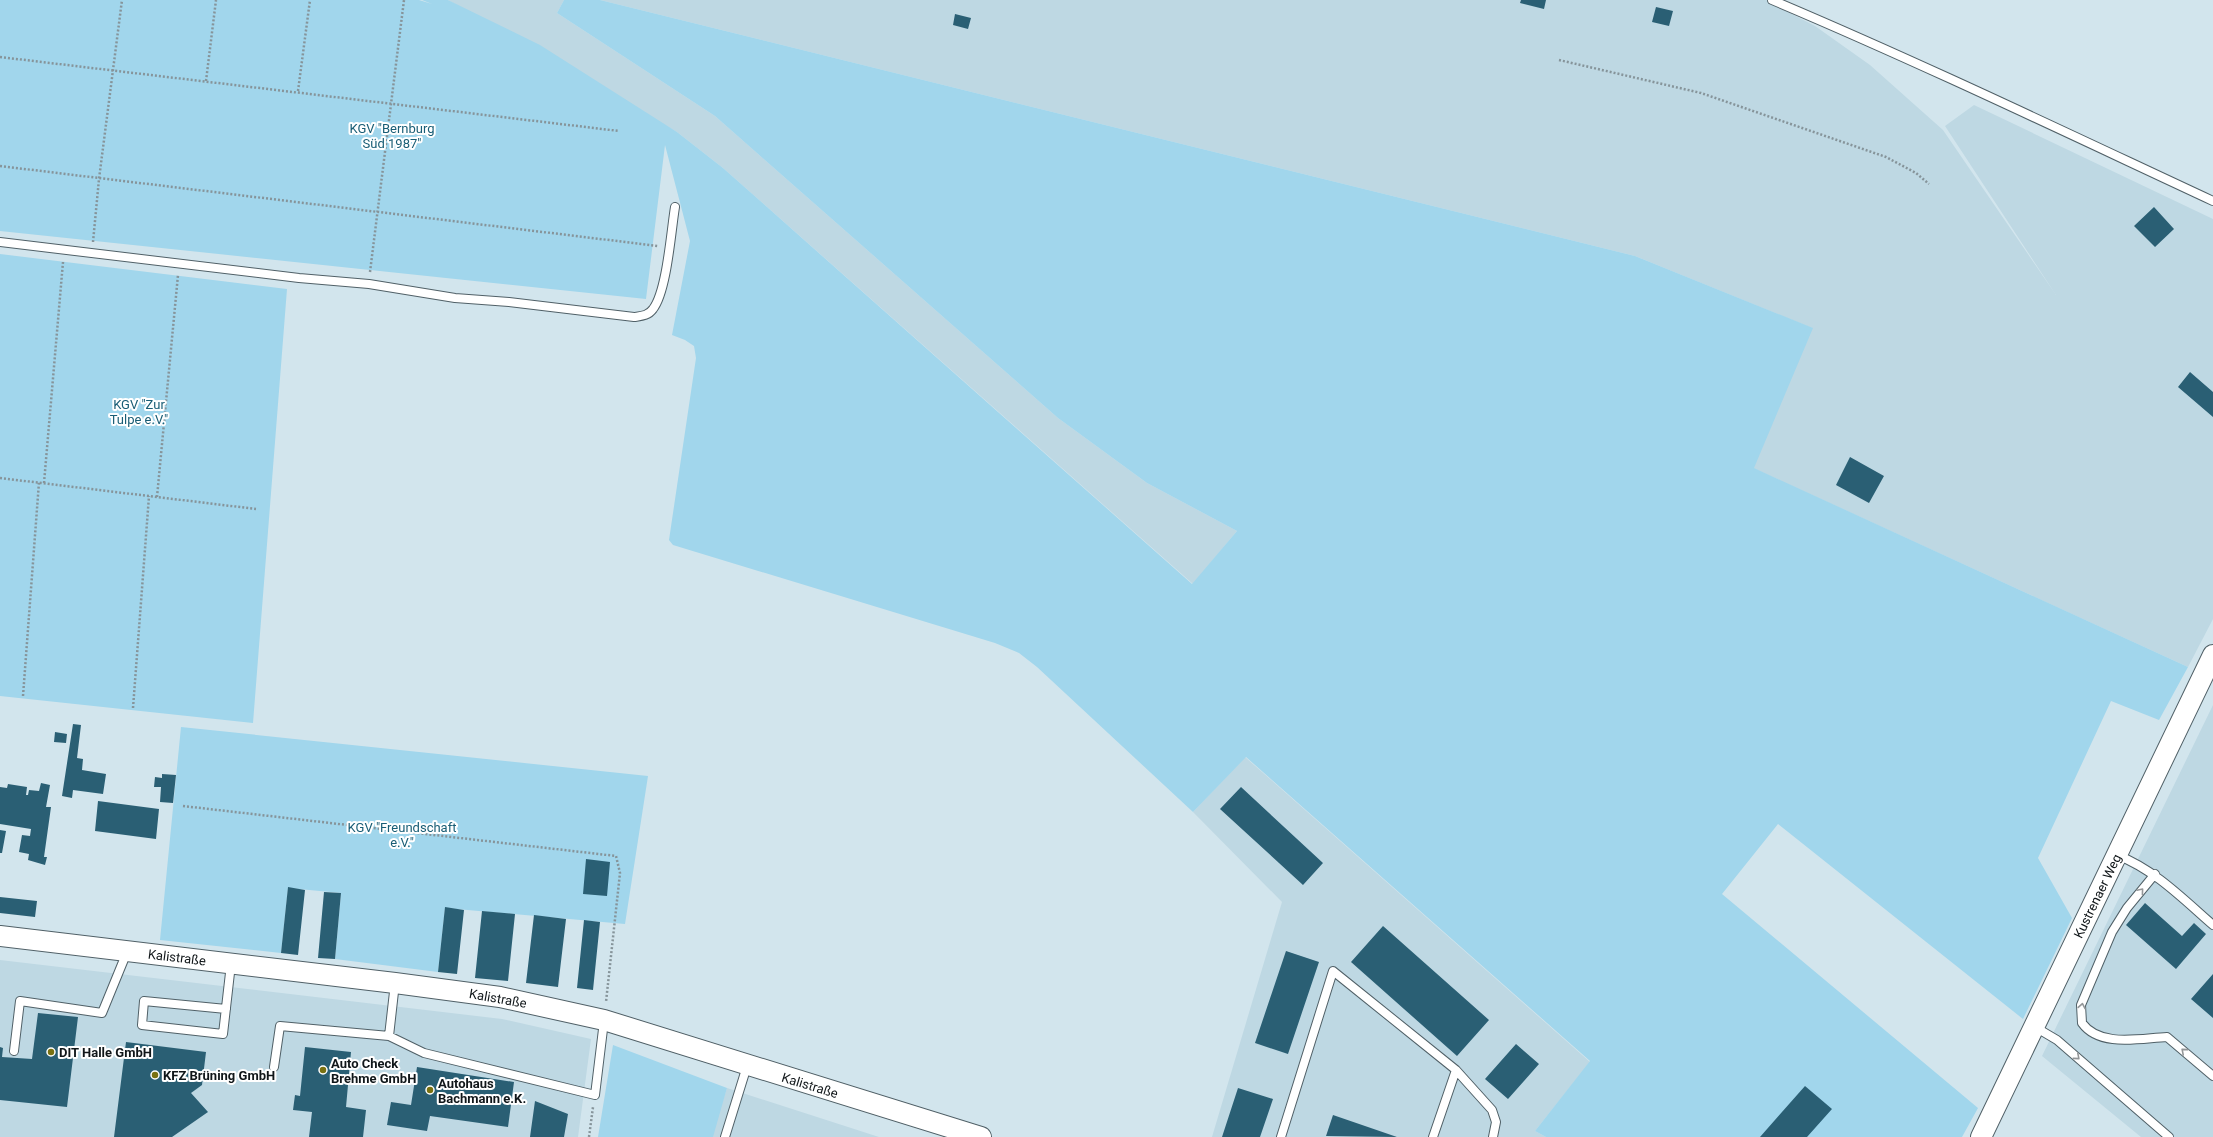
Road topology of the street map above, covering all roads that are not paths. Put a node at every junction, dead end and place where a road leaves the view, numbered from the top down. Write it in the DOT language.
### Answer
graph roads {
  1 [pos="1772,0"];
  2 [pos="2213,202"];
  3 [pos="675,207"];
  4 [pos="0,242"];
  5 [pos="2213,655"];
  6 [pos="2116,855"];
  7 [pos="2155,874"];
  8 [pos="2213,925"];
  9 [pos="0,936"];
  10 [pos="128,951"];
  11 [pos="232,963"];
  12 [pos="395,983"];
  13 [pos="226,1009"];
  14 [pos="604,1020"];
  15 [pos="2034,1026"];
  16 [pos="389,1036"];
  17 [pos="14,1051"];
  18 [pos="747,1066"];
  19 [pos="274,1067"];
  20 [pos="1456,1070"];
  21 [pos="2213,1076"];
  22 [pos="725,1137"];
  23 [pos="981,1137"];
  24 [pos="1282,1137"];
  25 [pos="1433,1137"];
  26 [pos="1493,1137"];
  27 [pos="1980,1137"];
  28 [pos="2169,1137"];
  1 -- 2 [label="lane"];
  3 -- 4 [label="lane"];
  5 -- 6 [label="street, Kustrenaer Weg"];
  6 -- 7 [label="lane"];
  6 -- 15 [label="street, Kustrenaer Weg"];
  7 -- 8 [label="lane"];
  21 -- 7 [label="lane, one-way"];
  9 -- 10 [label="street, Kalistraße"];
  10 -- 11 [label="street, Kalistraße"];
  10 -- 17 [label="lane"];
  11 -- 12 [label="street, Kalistraße"];
  11 -- 13 [label="lane"];
  12 -- 14 [label="street, Kalistraße"];
  12 -- 16 [label="lane"];
  13 -- 13 [label="lane"];
  14 -- 16 [label="lane"];
  14 -- 18 [label="street, Kalistraße"];
  15 -- 27 [label="street, Kustrenaer Weg"];
  15 -- 28 [label="lane, one-way"];
  16 -- 19 [label="lane"];
  18 -- 22 [label="lane"];
  18 -- 23 [label="street, Kalistraße"];
  20 -- 24 [label="lane"];
  20 -- 25 [label="lane"];
  20 -- 26 [label="lane"];
}
